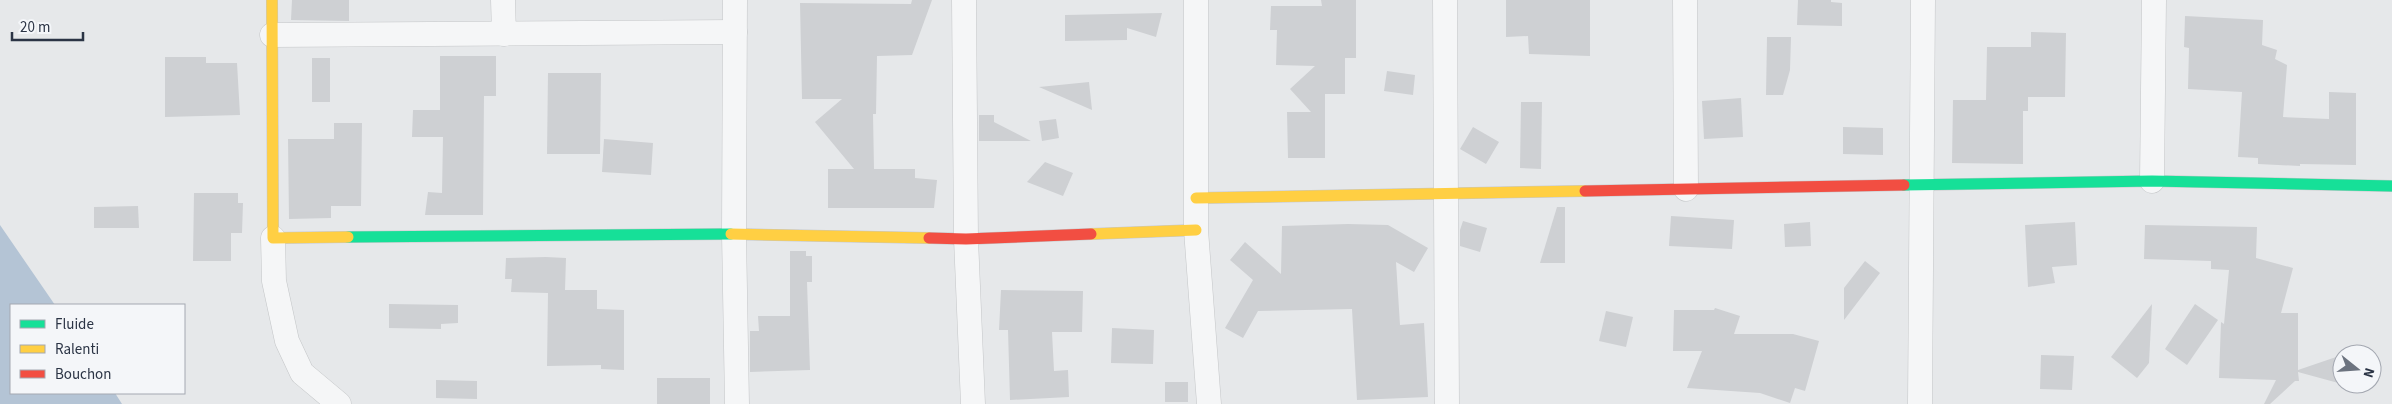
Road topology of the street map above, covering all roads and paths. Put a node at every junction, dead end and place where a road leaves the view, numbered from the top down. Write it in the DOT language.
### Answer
graph roads {
  1 [pos="272,0"];
  2 [pos="503,0"];
  3 [pos="735,0"];
  4 [pos="964,0"];
  5 [pos="1196,0"];
  6 [pos="1446,0"];
  7 [pos="1685,0"];
  8 [pos="1923,0"];
  9 [pos="2154,0"];
  10 [pos="735,32"];
  11 [pos="504,34"];
  12 [pos="272,35"];
  13 [pos="2152,181"];
  14 [pos="1923,185"];
  15 [pos="2392,186"];
  16 [pos="1686,189"];
  17 [pos="1446,193"];
  18 [pos="1196,198"];
  19 [pos="1196,230"];
  20 [pos="734,234"];
  21 [pos="273,238"];
  22 [pos="966,239"];
  23 [pos="339,404"];
  24 [pos="737,404"];
  25 [pos="973,404"];
  26 [pos="1209,404"];
  27 [pos="1447,404"];
  28 [pos="1920,404"];
  1 -- 12 [label="street"];
  2 -- 11 [label="street"];
  3 -- 10 [label="street"];
  4 -- 22 [label="street"];
  5 -- 18 [label="street"];
  6 -- 17 [label="street"];
  7 -- 16 [label="street"];
  8 -- 14 [label="street"];
  9 -- 13 [label="street"];
  10 -- 11 [label="street"];
  10 -- 20 [label="street"];
  11 -- 12 [label="street"];
  12 -- 21 [label="street"];
  13 -- 14 [label="street"];
  13 -- 15 [label="street"];
  14 -- 16 [label="street"];
  14 -- 28 [label="street"];
  16 -- 17 [label="street"];
  17 -- 18 [label="street"];
  17 -- 27 [label="street"];
  18 -- 19 [label="street"];
  19 -- 22 [label="street"];
  19 -- 26 [label="street"];
  20 -- 21 [label="street"];
  20 -- 22 [label="street"];
  20 -- 24 [label="street"];
  21 -- 23 [label="street"];
  22 -- 25 [label="street"];
}
